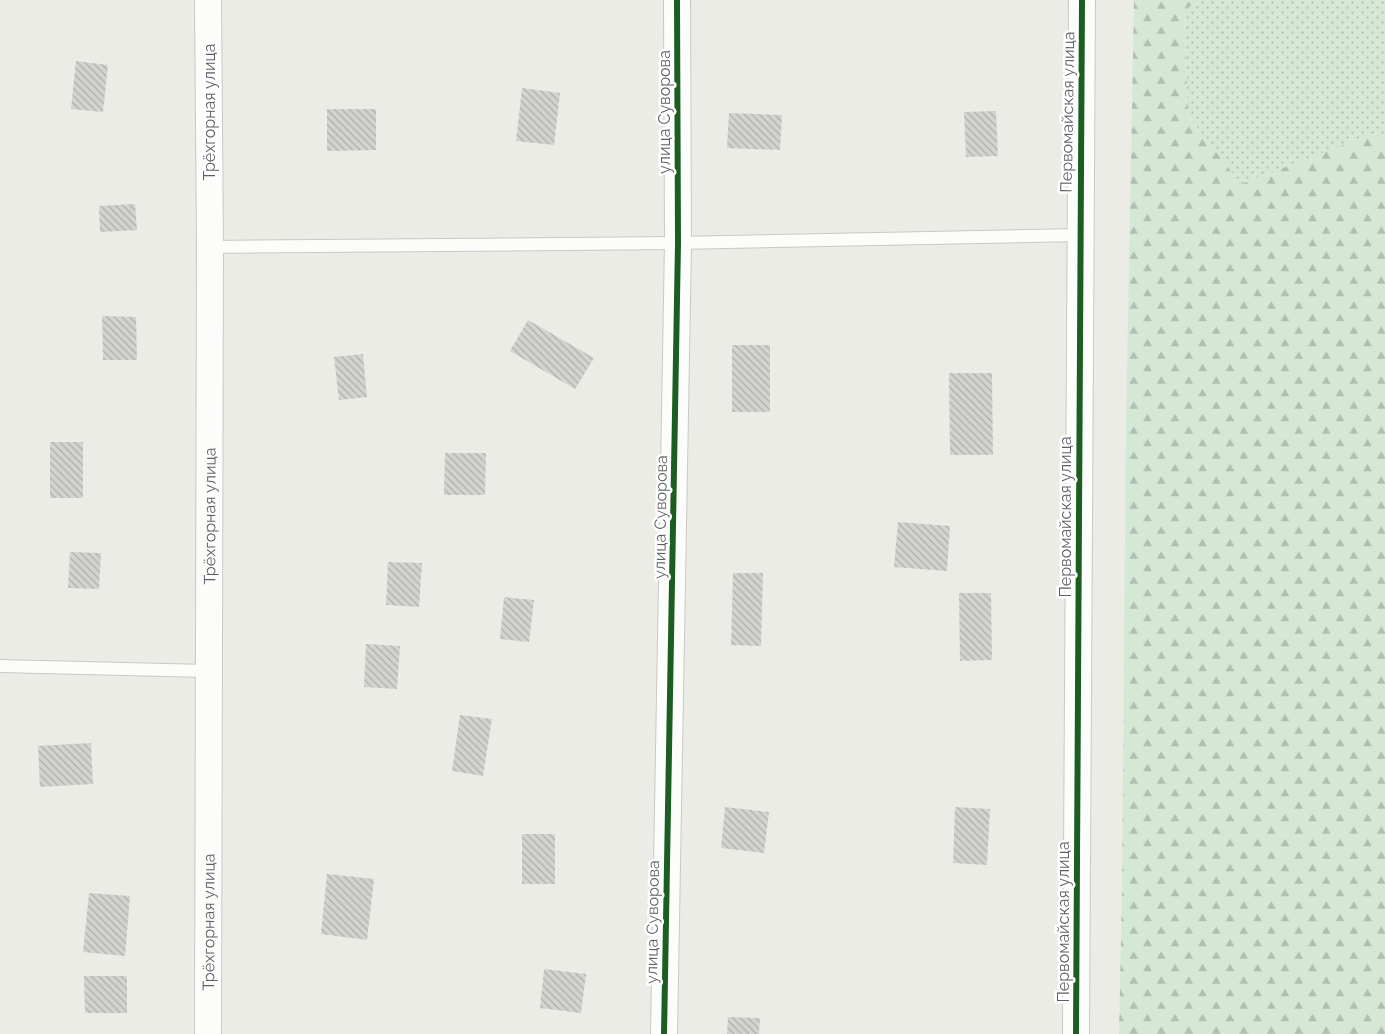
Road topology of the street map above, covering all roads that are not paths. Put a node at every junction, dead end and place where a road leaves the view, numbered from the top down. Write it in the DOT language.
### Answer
graph roads {
  1 [pos="208,0"];
  2 [pos="677,0"];
  3 [pos="1082,0"];
  4 [pos="1079,235"];
  5 [pos="678,243"];
  6 [pos="210,247"];
  7 [pos="0,666"];
  8 [pos="208,671"];
  9 [pos="208,1034"];
  10 [pos="664,1034"];
  11 [pos="1076,1034"];
  1 -- 6 [label="street, Трёхгорная улица"];
  2 -- 5 [label="street, улица Суворова"];
  3 -- 4 [label="street, Первомайская улица"];
  4 -- 5 [label="lane"];
  4 -- 11 [label="street, Первомайская улица"];
  5 -- 6 [label="lane"];
  5 -- 10 [label="street, улица Суворова"];
  6 -- 8 [label="street, Трёхгорная улица"];
  7 -- 8 [label="lane"];
  8 -- 9 [label="street, Трёхгорная улица"];
}
